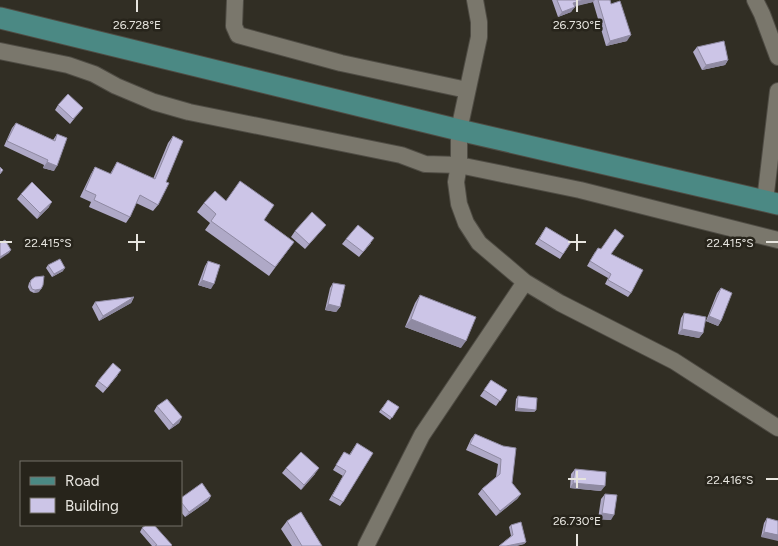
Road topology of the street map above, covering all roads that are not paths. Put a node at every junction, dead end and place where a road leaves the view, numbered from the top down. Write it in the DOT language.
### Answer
graph roads {
  1 [pos="235,0"];
  2 [pos="475,0"];
  3 [pos="755,0"];
  4 [pos="0,18"];
  5 [pos="0,51"];
  6 [pos="778,57"];
  7 [pos="468,90"];
  8 [pos="778,91"];
  9 [pos="459,130"];
  10 [pos="459,165"];
  11 [pos="772,203"];
  12 [pos="778,240"];
  13 [pos="525,282"];
  14 [pos="778,428"];
  15 [pos="366,546"];
  1 -- 7 [label="street"];
  2 -- 7 [label="street"];
  3 -- 6 [label="street"];
  4 -- 9 [label="main road"];
  5 -- 10 [label="street"];
  7 -- 9 [label="street"];
  8 -- 11 [label="street"];
  9 -- 10 [label="street"];
  9 -- 11 [label="main road"];
  10 -- 12 [label="street"];
  10 -- 13 [label="street"];
  13 -- 14 [label="street"];
  13 -- 15 [label="street"];
}
